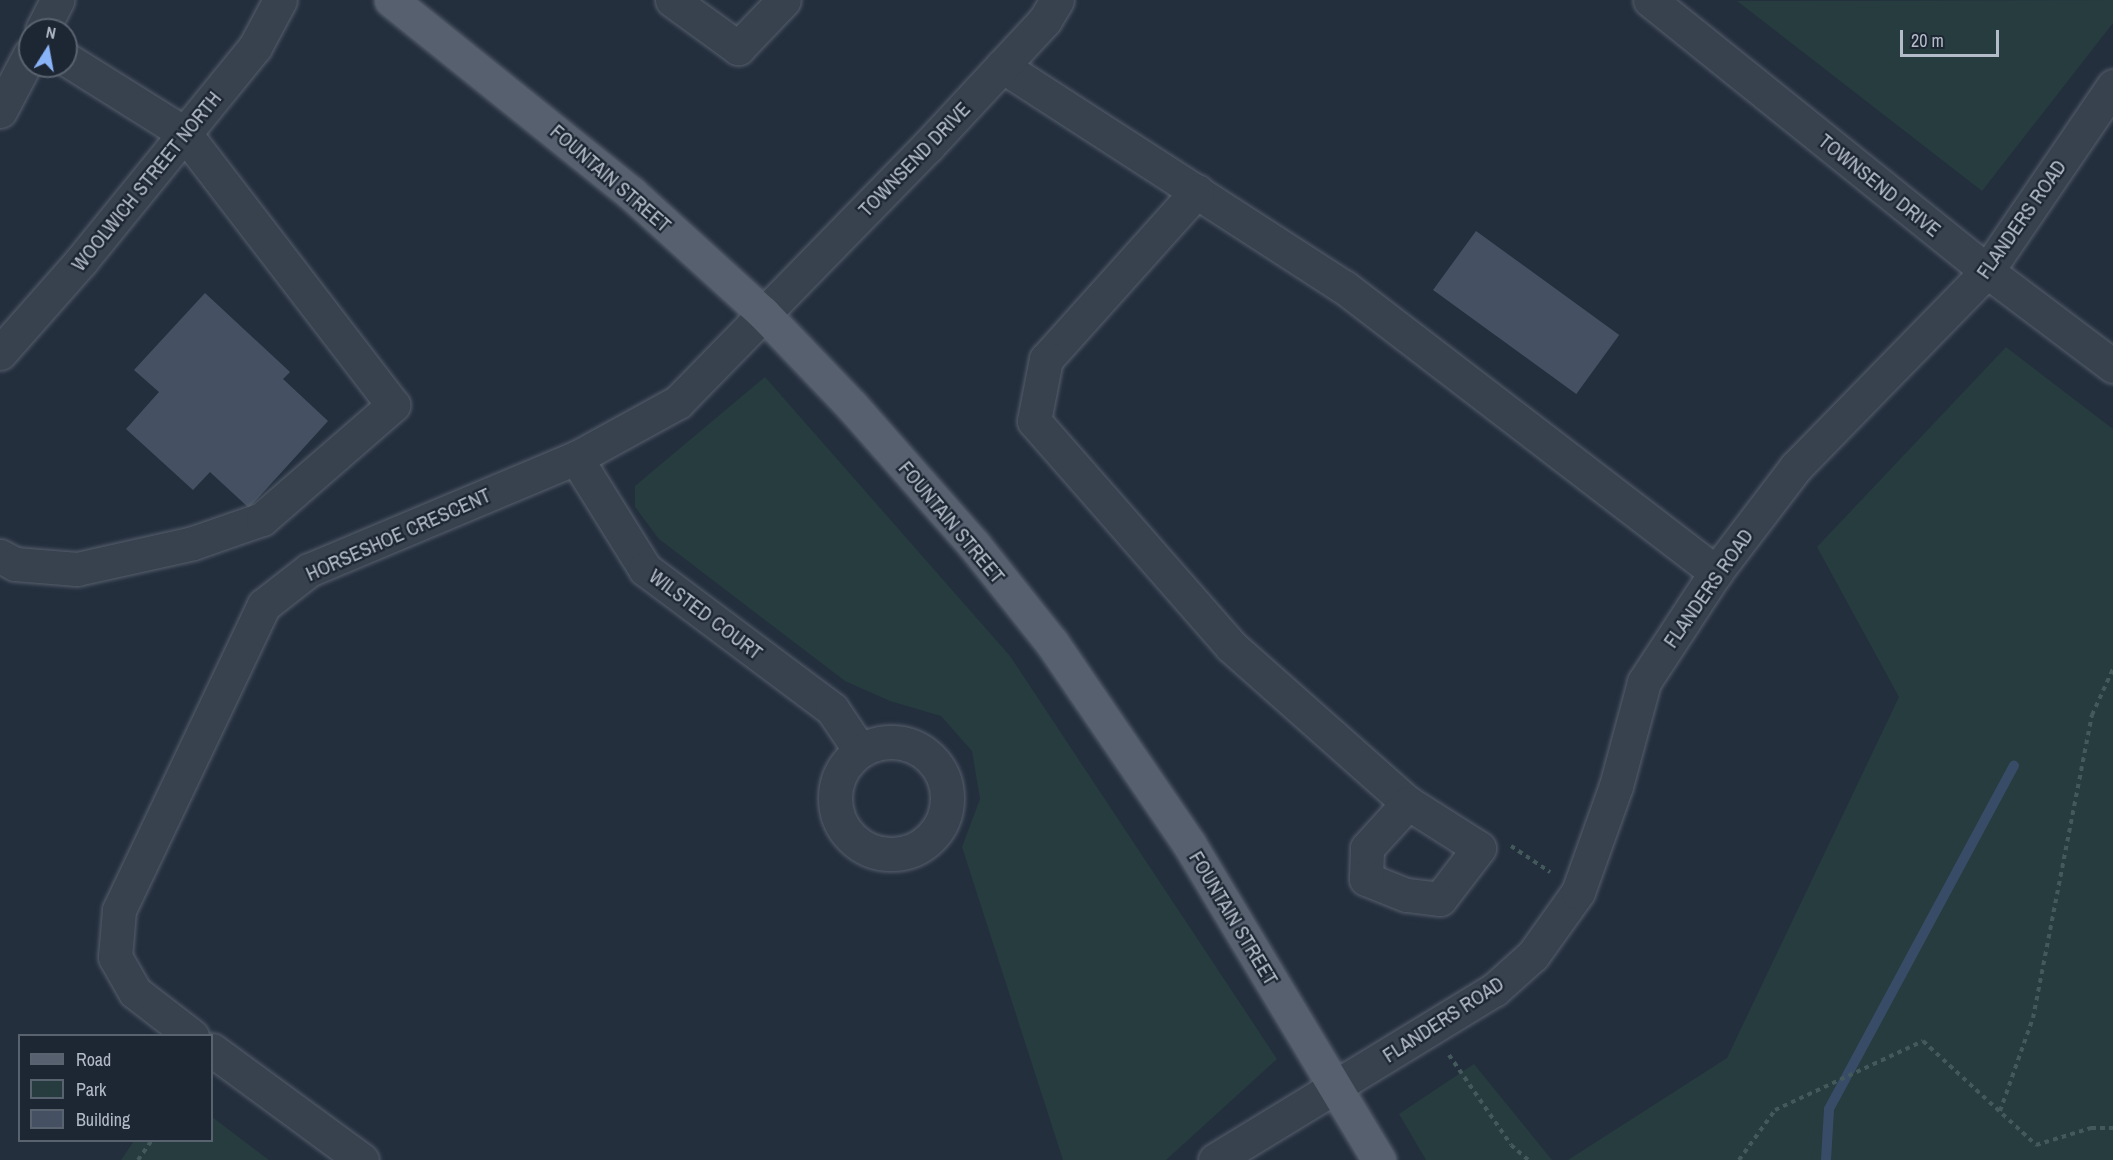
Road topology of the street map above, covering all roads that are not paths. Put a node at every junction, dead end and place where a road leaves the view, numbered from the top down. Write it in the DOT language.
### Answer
graph roads {
  1 [pos="57,0"];
  2 [pos="280,0"];
  3 [pos="391,0"];
  4 [pos="672,0"];
  5 [pos="784,0"];
  6 [pos="1057,0"];
  7 [pos="1650,0"];
  8 [pos="48,18"];
  9 [pos="1002,66"];
  10 [pos="78,67"];
  11 [pos="18,77"];
  12 [pos="2113,86"];
  13 [pos="0,111"];
  14 [pos="184,133"];
  15 [pos="1197,192"];
  16 [pos="1987,271"];
  17 [pos="763,313"];
  18 [pos="0,353"];
  19 [pos="2113,366"];
  20 [pos="576,458"];
  21 [pos="0,556"];
  22 [pos="1716,572"];
  23 [pos="860,749"];
  24 [pos="1408,803"];
  25 [pos="191,1034"];
  26 [pos="213,1051"];
  27 [pos="1338,1088"];
  28 [pos="362,1160"];
  29 [pos="1215,1160"];
  30 [pos="1379,1160"];
  1 -- 8 [label="street"];
  2 -- 14 [label="street, WOOLWICH STREET NORTH"];
  3 -- 17 [label="main road, FOUNTAIN STREET"];
  4 -- 5 [label="street"];
  6 -- 9 [label="street, TOWNSEND DRIVE"];
  7 -- 16 [label="street, TOWNSEND DRIVE"];
  9 -- 15 [label="street"];
  9 -- 17 [label="street, TOWNSEND DRIVE"];
  10 -- 14 [label="street"];
  11 -- 13 [label="street"];
  12 -- 16 [label="street, FLANDERS ROAD"];
  14 -- 18 [label="street, WOOLWICH STREET NORTH"];
  14 -- 21 [label="street"];
  15 -- 22 [label="street"];
  15 -- 24 [label="street"];
  16 -- 19 [label="street, TOWNSEND DRIVE"];
  16 -- 22 [label="street, FLANDERS ROAD"];
  17 -- 20 [label="street, HORSESHOE CRESCENT"];
  17 -- 27 [label="main road, FOUNTAIN STREET"];
  20 -- 23 [label="street, WILSTED COURT"];
  20 -- 25 [label="street, HORSESHOE CRESCENT"];
  22 -- 27 [label="street, FLANDERS ROAD"];
  24 -- 24 [label="street"];
  26 -- 28 [label="street"];
  27 -- 29 [label="street"];
  27 -- 30 [label="main road, FOUNTAIN STREET"];
}
